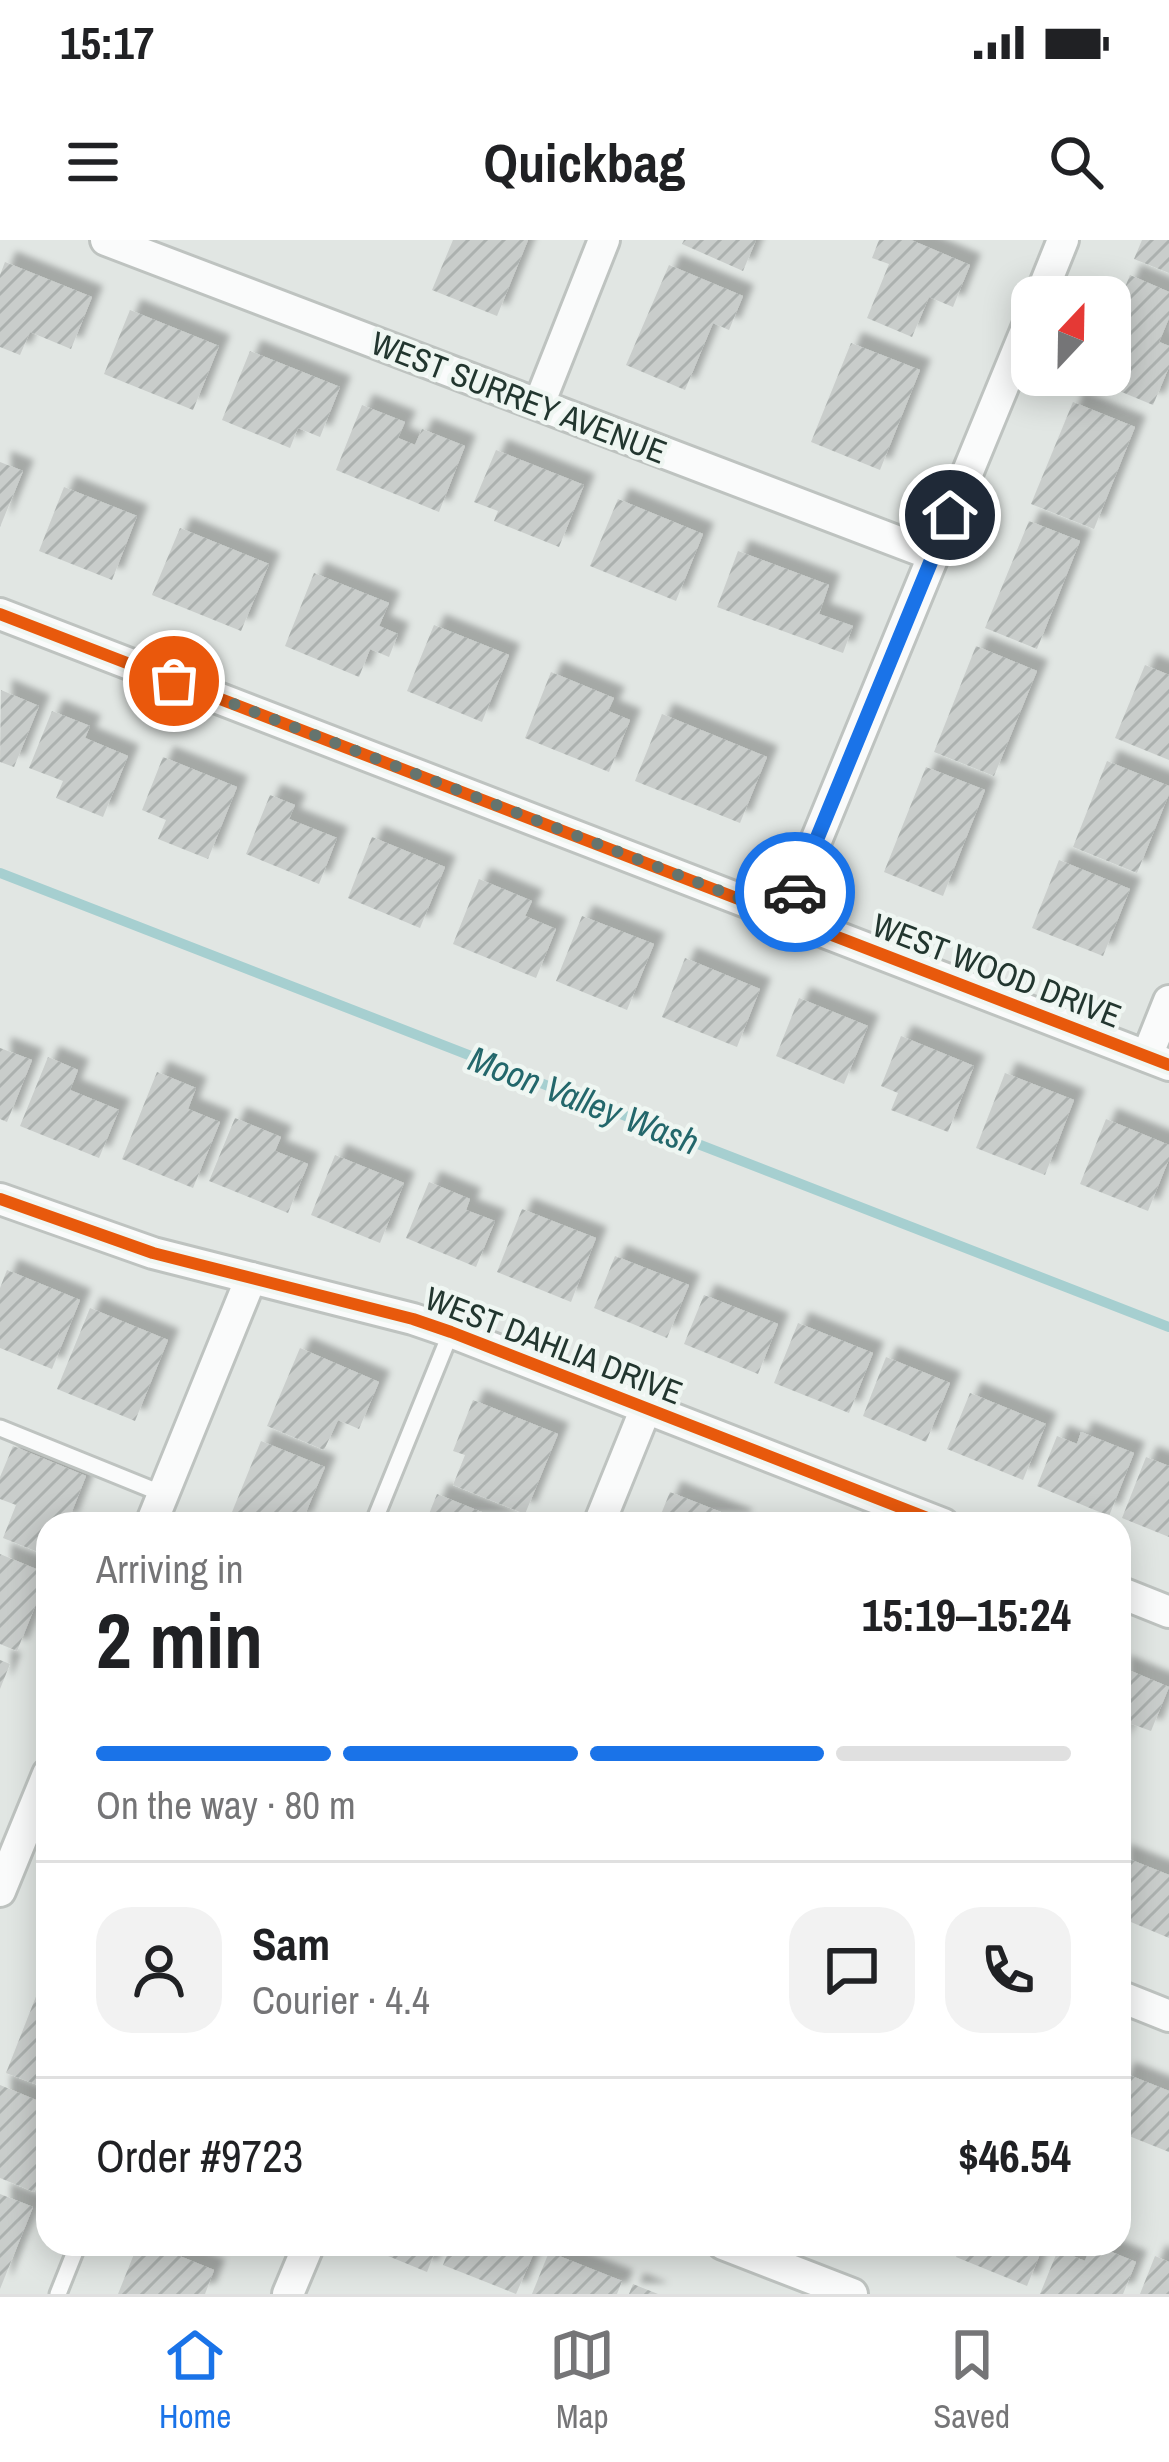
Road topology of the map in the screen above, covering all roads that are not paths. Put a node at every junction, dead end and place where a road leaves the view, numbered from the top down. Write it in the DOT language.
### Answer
graph roads {
  1 [pos="106,240"];
  2 [pos="604,240"];
  3 [pos="1064,240"];
  4 [pos="143,247"];
  5 [pos="1049,276"];
  6 [pos="1011,367"];
  7 [pos="538,404"];
  8 [pos="933,555"];
  9 [pos="0,614"];
  10 [pos="785,916"];
  11 [pos="1169,1001"];
  12 [pos="1158,1060"];
  13 [pos="0,1199"];
  14 [pos="251,1278"];
  15 [pos="452,1332"];
  16 [pos="646,1408"];
  17 [pos="0,1428"];
  18 [pos="163,1494"];
  19 [pos="156,1512"];
  20 [pos="378,1512"];
  21 [pos="604,1512"];
  22 [pos="912,1512"];
  23 [pos="1131,1597"];
  24 [pos="1169,1612"];
  25 [pos="36,1803"];
  26 [pos="0,1891"];
  27 [pos="1131,2001"];
  28 [pos="1169,2016"];
  29 [pos="73,2256"];
  30 [pos="304,2256"];
  31 [pos="754,2256"];
  32 [pos="58,2294"];
  33 [pos="288,2294"];
  34 [pos="852,2294"];
  1 -- 4 [label="street, WEST SURREY AVENUE"];
  2 -- 7 [label="street"];
  3 -- 5 [label="street"];
  4 -- 7 [label="street, WEST SURREY AVENUE"];
  6 -- 8 [label="street"];
  7 -- 8 [label="street, WEST SURREY AVENUE"];
  8 -- 10 [label="street"];
  9 -- 10 [label="street, WEST WOOD DRIVE"];
  10 -- 12 [label="street, WEST WOOD DRIVE"];
  11 -- 12 [label="street"];
  13 -- 14 [label="street, WEST DAHLIA DRIVE"];
  14 -- 15 [label="street, WEST DAHLIA DRIVE"];
  14 -- 18 [label="street"];
  15 -- 16 [label="street, WEST DAHLIA DRIVE"];
  15 -- 20 [label="lane"];
  16 -- 21 [label="street"];
  16 -- 22 [label="street, WEST DAHLIA DRIVE"];
  17 -- 18 [label="lane"];
  18 -- 19 [label="street"];
  23 -- 24 [label="street"];
  25 -- 26 [label="street"];
  27 -- 28 [label="street"];
  29 -- 32 [label="lane"];
  30 -- 33 [label="street"];
  31 -- 34 [label="street"];
}
